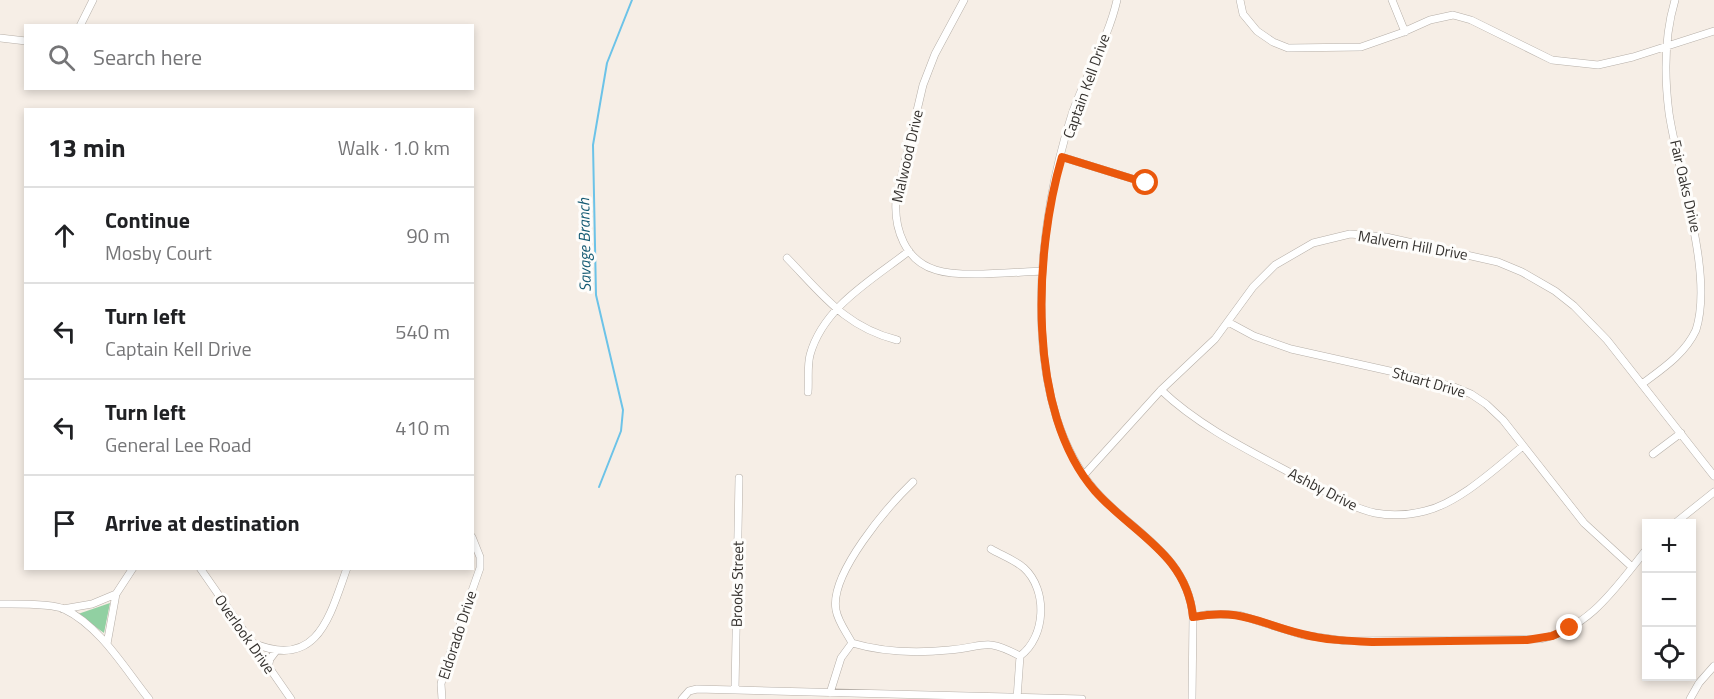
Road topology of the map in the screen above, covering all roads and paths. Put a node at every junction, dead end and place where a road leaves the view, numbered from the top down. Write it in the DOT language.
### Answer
graph roads {
  1 [pos="93,0"];
  2 [pos="964,0"];
  3 [pos="1117,0"];
  4 [pos="1240,0"];
  5 [pos="1392,0"];
  6 [pos="1674,0"];
  7 [pos="81,24"];
  8 [pos="1714,31"];
  9 [pos="1405,32"];
  10 [pos="0,38"];
  11 [pos="24,41"];
  12 [pos="1665,47"];
  13 [pos="1062,157"];
  14 [pos="1146,183"];
  15 [pos="909,251"];
  16 [pos="787,258"];
  17 [pos="1042,272"];
  18 [pos="837,309"];
  19 [pos="1228,322"];
  20 [pos="897,340"];
  21 [pos="1642,384"];
  22 [pos="1161,390"];
  23 [pos="808,392"];
  24 [pos="1681,433"];
  25 [pos="1523,446"];
  26 [pos="1653,454"];
  27 [pos="1084,475"];
  28 [pos="1714,476"];
  29 [pos="739,478"];
  30 [pos="913,482"];
  31 [pos="1714,492"];
  32 [pos="1680,519"];
  33 [pos="474,541"];
  34 [pos="991,549"];
  35 [pos="1642,556"];
  36 [pos="1632,567"];
  37 [pos="132,570"];
  38 [pos="201,570"];
  39 [pos="346,570"];
  40 [pos="116,594"];
  41 [pos="0,604"];
  42 [pos="63,609"];
  43 [pos="1193,617"];
  44 [pos="253,643"];
  45 [pos="852,643"];
  46 [pos="107,644"];
  47 [pos="276,651"];
  48 [pos="1020,656"];
  49 [pos="1714,666"];
  50 [pos="268,668"];
  51 [pos="735,690"];
  52 [pos="831,693"];
  53 [pos="798,695"];
  54 [pos="1017,698"];
  55 [pos="149,699"];
  56 [pos="291,699"];
  57 [pos="442,699"];
  58 [pos="682,699"];
  59 [pos="1082,699"];
  60 [pos="1192,699"];
  61 [pos="1690,699"];
  1 -- 7 [label="street"];
  2 -- 15 [label="street, Malwood Drive"];
  3 -- 13 [label="street, Captain Kell Drive"];
  4 -- 9 [label="street"];
  5 -- 9 [label="street"];
  6 -- 12 [label="street, Fair Oaks Drive"];
  8 -- 12 [label="street"];
  9 -- 12 [label="street"];
  10 -- 11 [label="street"];
  12 -- 21 [label="street, Fair Oaks Drive"];
  13 -- 14 [label="street"];
  13 -- 17 [label="street, Captain Kell Drive"];
  15 -- 17 [label="street, Malwood Drive"];
  15 -- 18 [label="street"];
  16 -- 18 [label="street"];
  17 -- 27 [label="street, Captain Kell Drive"];
  18 -- 20 [label="street"];
  18 -- 23 [label="street"];
  19 -- 21 [label="street, Malvern Hill Drive"];
  19 -- 22 [label="street, Malvern Hill Drive"];
  19 -- 25 [label="street, Stuart Drive"];
  21 -- 24 [label="street, Malvern Hill Drive"];
  22 -- 25 [label="street, Ashby Drive"];
  22 -- 27 [label="street, Malvern Hill Drive"];
  24 -- 26 [label="street"];
  24 -- 28 [label="street, Malvern Hill Drive"];
  25 -- 36 [label="street, Stuart Drive"];
  27 -- 43 [label="street, Captain Kell Drive"];
  29 -- 51 [label="street, Brooks Street"];
  30 -- 45 [label="street"];
  31 -- 32 [label="street"];
  33 -- 57 [label="street, Eldorado Drive"];
  34 -- 48 [label="street"];
  35 -- 36 [label="street"];
  36 -- 43 [label="street"];
  37 -- 40 [label="street"];
  38 -- 44 [label="street, Overlook Drive"];
  39 -- 47 [label="street"];
  40 -- 42 [label="street"];
  40 -- 46 [label="street"];
  41 -- 42 [label="street"];
  42 -- 46 [label="street"];
  43 -- 60 [label="street, Captain Kell Drive"];
  44 -- 47 [label="street"];
  44 -- 50 [label="street, Overlook Drive"];
  45 -- 48 [label="street"];
  45 -- 52 [label="street"];
  46 -- 55 [label="street"];
  47 -- 50 [label="street"];
  48 -- 54 [label="street"];
  49 -- 61 [label="street"];
  50 -- 56 [label="street, Overlook Drive"];
  51 -- 53 [label="street"];
  51 -- 58 [label="street"];
  52 -- 53 [label="street"];
  52 -- 54 [label="street"];
  54 -- 59 [label="street"];
}
